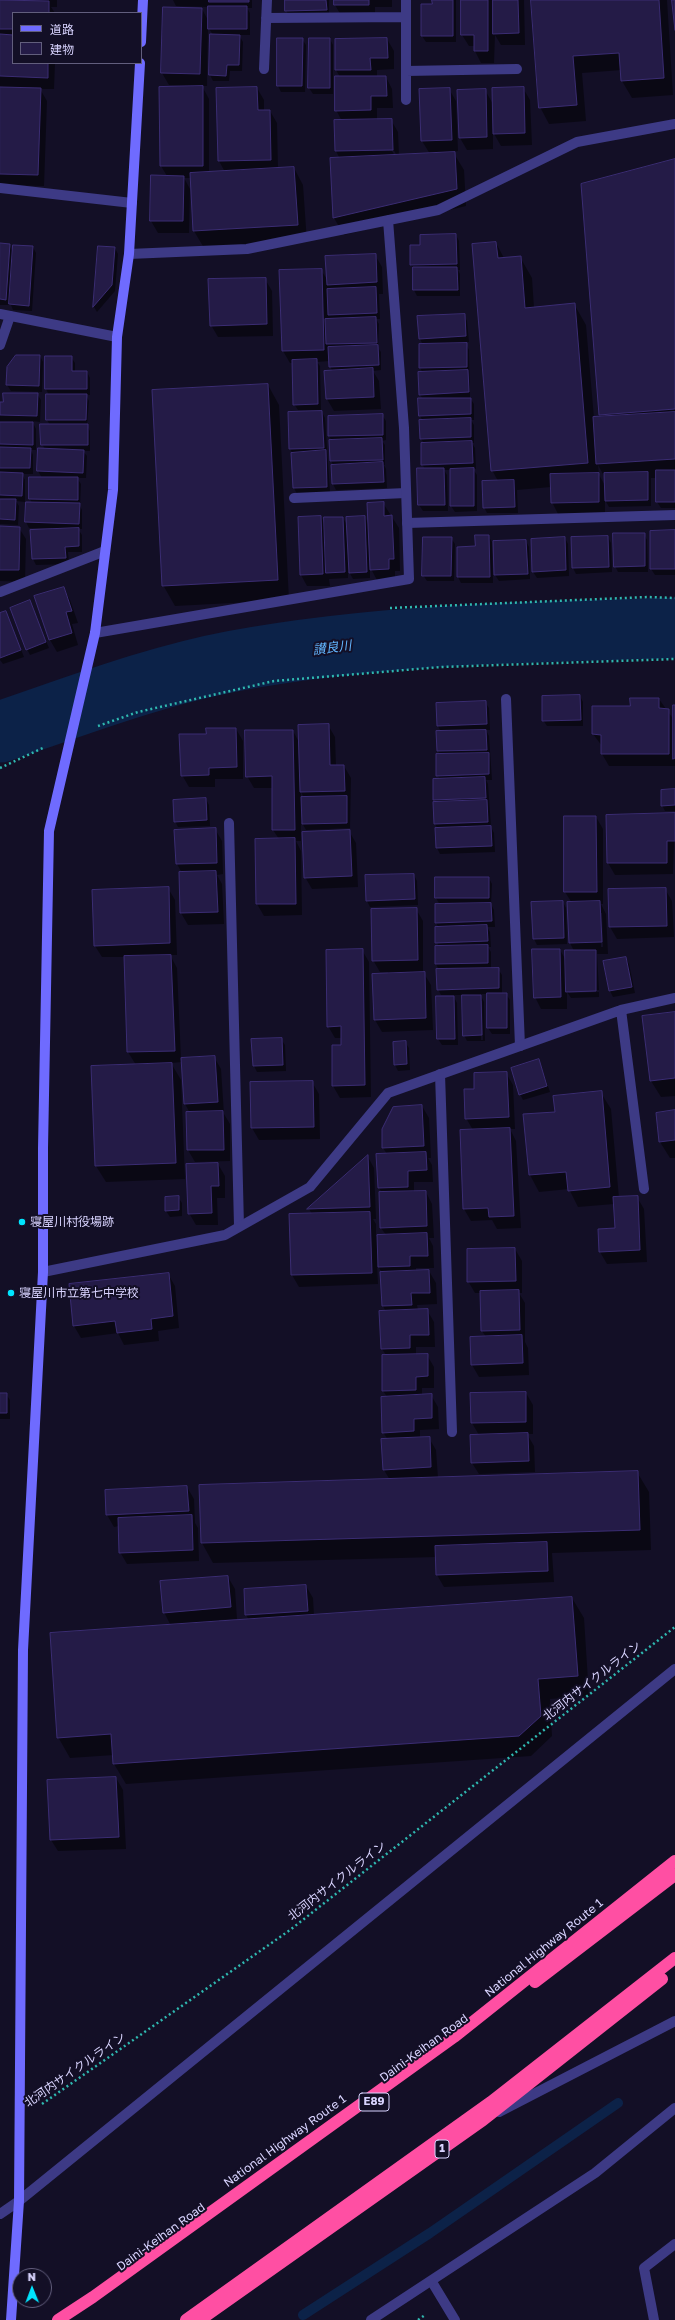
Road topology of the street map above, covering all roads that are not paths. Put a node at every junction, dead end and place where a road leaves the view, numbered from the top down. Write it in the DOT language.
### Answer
graph roads {
  1 [pos="143,0"];
  2 [pos="267,0"];
  3 [pos="406,0"];
  4 [pos="406,17"];
  5 [pos="266,18"];
  6 [pos="142,21"];
  7 [pos="140,64"];
  8 [pos="264,69"];
  9 [pos="517,69"];
  10 [pos="406,71"];
  11 [pos="406,100"];
  12 [pos="675,124"];
  13 [pos="0,188"];
  14 [pos="132,203"];
  15 [pos="388,220"];
  16 [pos="130,254"];
  17 [pos="5,315"];
  18 [pos="117,337"];
  19 [pos="0,345"];
  20 [pos="406,493"];
  21 [pos="294,498"];
  22 [pos="675,515"];
  23 [pos="407,523"];
  24 [pos="105,550"];
  25 [pos="0,592"];
  26 [pos="95,633"];
  27 [pos="506,699"];
  28 [pos="229,823"];
  29 [pos="675,998"];
  30 [pos="621,1010"];
  31 [pos="520,1046"];
  32 [pos="440,1074"];
  33 [pos="644,1189"];
  34 [pos="239,1226"];
  35 [pos="43,1272"];
  36 [pos="452,1432"];
  37 [pos="675,1669"];
  38 [pos="675,1861"];
  39 [pos="675,1875"];
  40 [pos="675,1958"];
  41 [pos="675,1968"];
  42 [pos="675,2021"];
  43 [pos="675,2108"];
  44 [pos="483,2120"];
  45 [pos="19,2201"];
  46 [pos="0,2214"];
  47 [pos="675,2244"];
  48 [pos="432,2282"];
  49 [pos="11,2320"];
  50 [pos="58,2320"];
  51 [pos="67,2320"];
  52 [pos="186,2320"];
  53 [pos="200,2320"];
  54 [pos="371,2320"];
  55 [pos="455,2320"];
  56 [pos="654,2320"];
  1 -- 6 [label="street"];
  2 -- 5 [label="street"];
  3 -- 4 [label="street"];
  4 -- 5 [label="street"];
  4 -- 10 [label="street"];
  5 -- 8 [label="street"];
  7 -- 14 [label="street"];
  9 -- 10 [label="street"];
  10 -- 11 [label="street"];
  12 -- 15 [label="street"];
  13 -- 14 [label="street"];
  14 -- 16 [label="street"];
  15 -- 16 [label="street"];
  15 -- 20 [label="street"];
  16 -- 18 [label="street"];
  17 -- 18 [label="street"];
  17 -- 19 [label="street"];
  18 -- 24 [label="street"];
  20 -- 21 [label="street"];
  20 -- 23 [label="street"];
  22 -- 23 [label="street"];
  23 -- 26 [label="street"];
  24 -- 25 [label="street"];
  24 -- 26 [label="street"];
  26 -- 35 [label="street"];
  27 -- 31 [label="street"];
  28 -- 34 [label="street"];
  29 -- 30 [label="street"];
  30 -- 31 [label="street"];
  30 -- 33 [label="street"];
  31 -- 32 [label="street"];
  32 -- 34 [label="street"];
  32 -- 36 [label="street"];
  34 -- 35 [label="street"];
  35 -- 45 [label="street"];
  37 -- 45 [label="street"];
  38 -- 50 [label="highway, National Highway Route 1"];
  39 -- 51 [label="highway, Daini-Keihan Road / E89"];
  40 -- 52 [label="highway"];
  41 -- 44 [label="highway, 1"];
  42 -- 44 [label="street"];
  43 -- 48 [label="street"];
  44 -- 53 [label="highway, 1"];
  45 -- 46 [label="street"];
  45 -- 49 [label="street"];
  47 -- 56 [label="street"];
  48 -- 54 [label="street"];
  48 -- 55 [label="street"];
}
